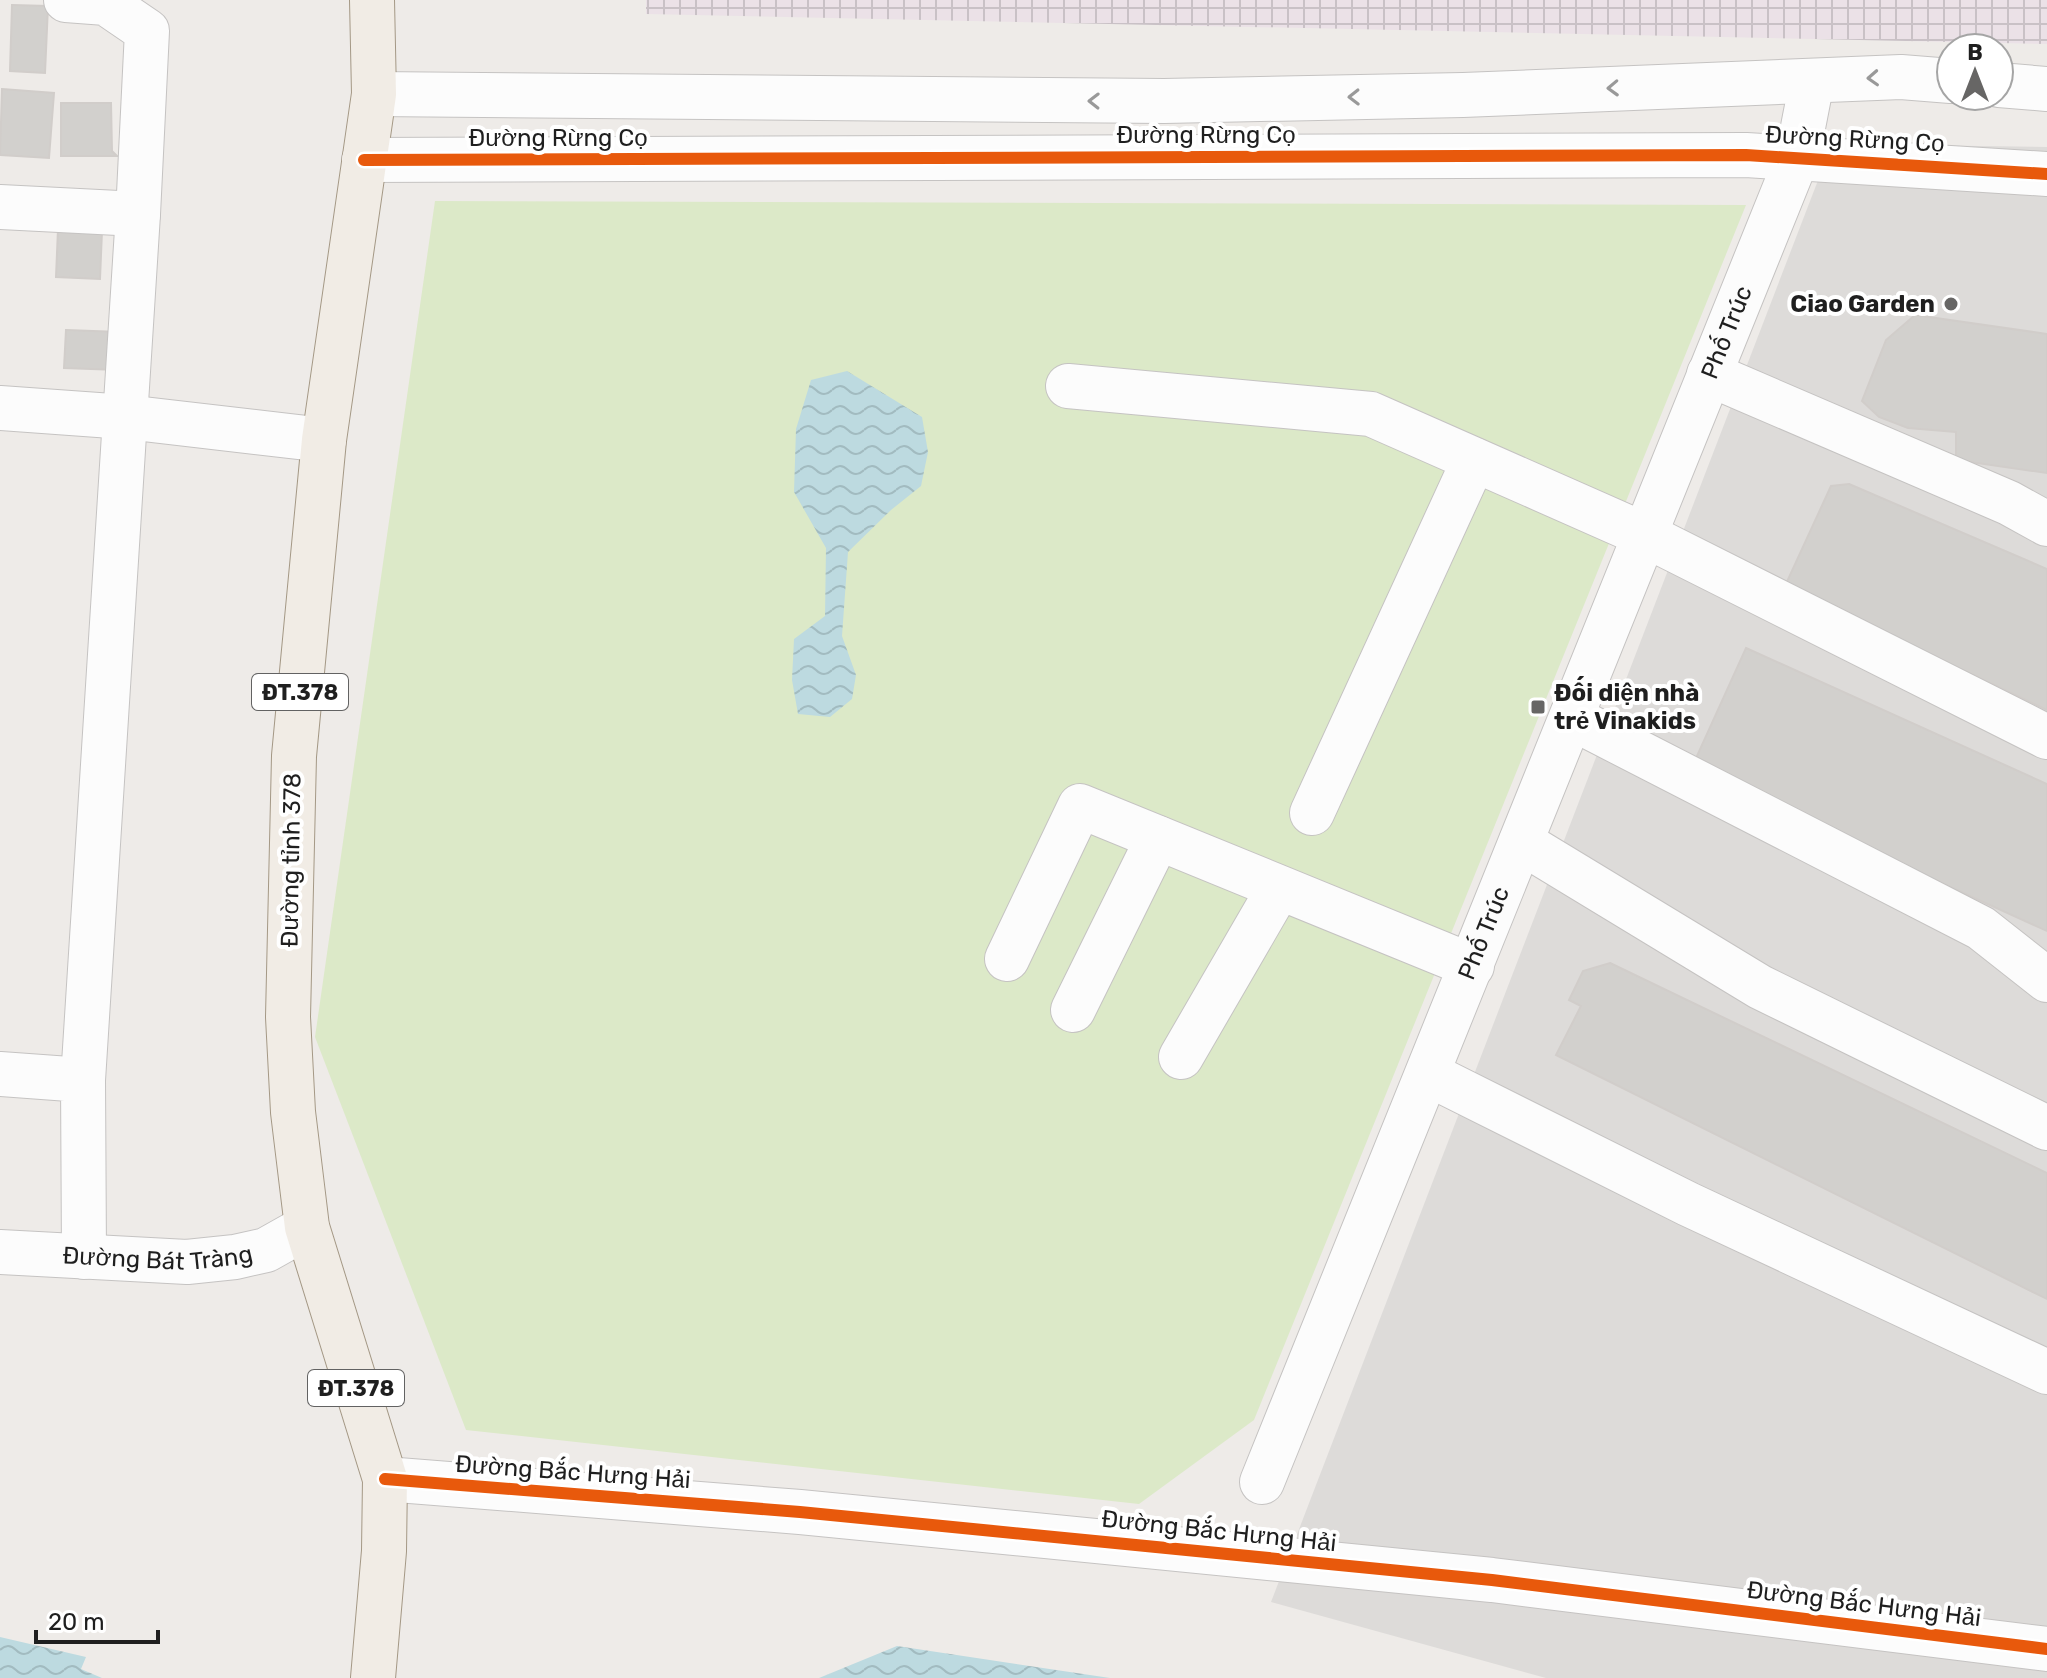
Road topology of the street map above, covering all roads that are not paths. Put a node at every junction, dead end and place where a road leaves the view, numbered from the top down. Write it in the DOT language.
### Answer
graph roads {
  1 [pos="66,0"];
  2 [pos="372,0"];
  3 [pos="1935,80"];
  4 [pos="1812,81"];
  5 [pos="2015,86"];
  6 [pos="2047,89"];
  7 [pos="374,94"];
  8 [pos="1797,158"];
  9 [pos="364,160"];
  10 [pos="2047,174"];
  11 [pos="0,207"];
  12 [pos="138,214"];
  13 [pos="1709,374"];
  14 [pos="1068,386"];
  15 [pos="0,408"];
  16 [pos="126,417"];
  17 [pos="324,440"];
  18 [pos="1474,460"];
  19 [pos="2028,504"];
  20 [pos="2047,524"];
  21 [pos="1645,535"];
  22 [pos="1572,718"];
  23 [pos="2047,737"];
  24 [pos="1312,813"];
  25 [pos="1158,838"];
  26 [pos="1521,842"];
  27 [pos="1279,888"];
  28 [pos="1007,959"];
  29 [pos="1472,966"];
  30 [pos="2047,980"];
  31 [pos="1073,1010"];
  32 [pos="1181,1057"];
  33 [pos="0,1074"];
  34 [pos="1428,1074"];
  35 [pos="83,1080"];
  36 [pos="2047,1128"];
  37 [pos="307,1227"];
  38 [pos="0,1252"];
  39 [pos="84,1257"];
  40 [pos="2047,1372"];
  41 [pos="385,1479"];
  42 [pos="1262,1482"];
  43 [pos="2047,1649"];
  44 [pos="373,1678"];
  1 -- 12 [label="street"];
  2 -- 7 [label="main road"];
  3 -- 4 [label="street, Đường Rừng Cọ, one-way"];
  4 -- 7 [label="street, Đường Rừng Cọ, one-way"];
  4 -- 8 [label="street, Phố Trúc"];
  5 -- 6 [label="street"];
  7 -- 9 [label="main road, ĐT.378"];
  8 -- 9 [label="street, Đường Rừng Cọ"];
  8 -- 10 [label="street, Đường Rừng Cọ"];
  8 -- 13 [label="street, Phố Trúc"];
  9 -- 17 [label="main road, Đường tỉnh 378 / ĐT.378"];
  11 -- 12 [label="street"];
  12 -- 16 [label="street"];
  13 -- 19 [label="street"];
  13 -- 21 [label="street, Phố Trúc"];
  14 -- 18 [label="street"];
  15 -- 16 [label="street"];
  16 -- 17 [label="street"];
  16 -- 35 [label="street"];
  17 -- 37 [label="main road, Đường tỉnh 378 / ĐT.378"];
  18 -- 21 [label="street"];
  18 -- 24 [label="street"];
  19 -- 20 [label="street"];
  21 -- 22 [label="street, Phố Trúc"];
  21 -- 23 [label="street"];
  22 -- 26 [label="street, Phố Trúc"];
  22 -- 30 [label="street"];
  25 -- 27 [label="street"];
  25 -- 28 [label="street"];
  25 -- 31 [label="street"];
  26 -- 29 [label="street, Phố Trúc"];
  26 -- 36 [label="street"];
  27 -- 29 [label="street"];
  27 -- 32 [label="street"];
  29 -- 34 [label="street, Phố Trúc"];
  33 -- 35 [label="street"];
  34 -- 40 [label="street"];
  34 -- 42 [label="street, Phố Trúc"];
  35 -- 39 [label="street"];
  37 -- 39 [label="street, Đường Bát Tràng"];
  37 -- 41 [label="main road, Đường tỉnh 378 / ĐT.378"];
  38 -- 39 [label="street, Đường Bát Tràng"];
  41 -- 43 [label="street, Đường Bắc Hưng Hải"];
  41 -- 44 [label="main road, Đường tỉnh 378 / ĐT.378"];
}
